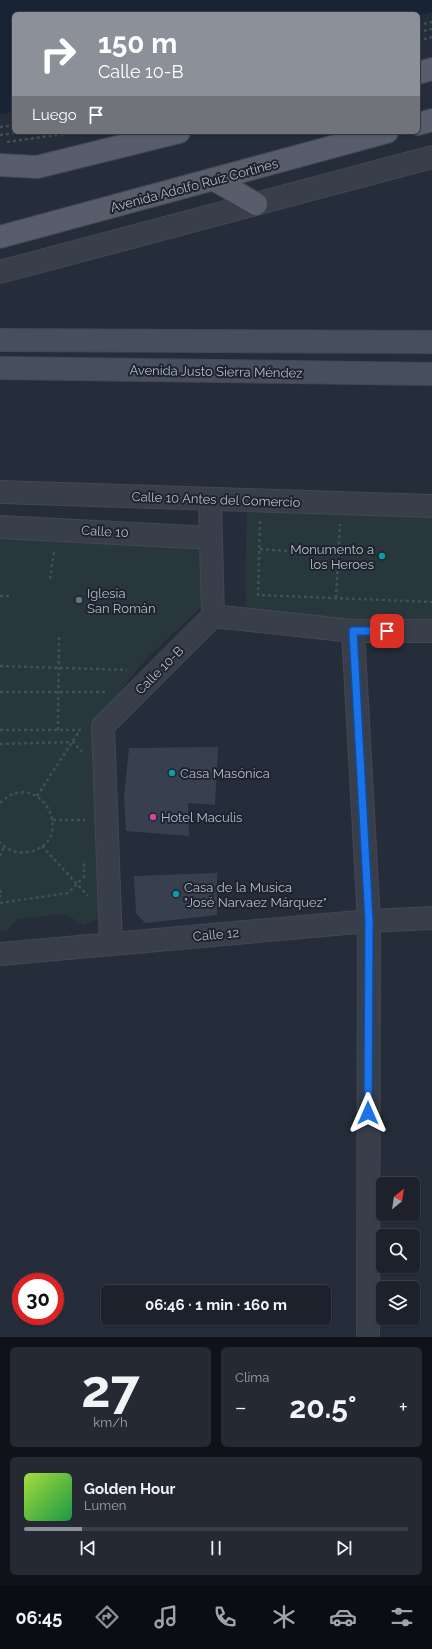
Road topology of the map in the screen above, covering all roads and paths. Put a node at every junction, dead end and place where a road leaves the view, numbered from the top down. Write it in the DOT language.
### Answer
graph roads {
  1 [pos="432,22"];
  2 [pos="420,25"];
  3 [pos="432,29"];
  4 [pos="420,32"];
  5 [pos="432,37"];
  6 [pos="420,40"];
  7 [pos="432,69"];
  8 [pos="420,72"];
  9 [pos="432,120"];
  10 [pos="420,123"];
  11 [pos="12,125"];
  12 [pos="0,127"];
  13 [pos="12,133"];
  14 [pos="64,134"];
  15 [pos="171,134"];
  16 [pos="381,134"];
  17 [pos="0,135"];
  18 [pos="0,143"];
  19 [pos="432,157"];
  20 [pos="0,165"];
  21 [pos="212,180"];
  22 [pos="256,204"];
  23 [pos="0,237"];
  24 [pos="0,272"];
  25 [pos="0,340"];
  26 [pos="432,342"];
  27 [pos="0,368"];
  28 [pos="432,374"];
  29 [pos="0,492"];
  30 [pos="210,499"];
  31 [pos="432,506"];
  32 [pos="260,515"];
  33 [pos="340,519"];
  34 [pos="0,527"];
  35 [pos="211,538"];
  36 [pos="260,549"];
  37 [pos="54,551"];
  38 [pos="339,555"];
  39 [pos="50,579"];
  40 [pos="0,596"];
  41 [pos="10,596"];
  42 [pos="336,598"];
  43 [pos="432,602"];
  44 [pos="213,616"];
  45 [pos="353,631"];
  46 [pos="432,631"];
  47 [pos="59,634"];
  48 [pos="0,666"];
  49 [pos="59,667"];
  50 [pos="130,670"];
  51 [pos="0,692"];
  52 [pos="58,692"];
  53 [pos="113,692"];
  54 [pos="0,730"];
  55 [pos="58,730"];
  56 [pos="80,730"];
  57 [pos="88,730"];
  58 [pos="73,742"];
  59 [pos="0,744"];
  60 [pos="83,753"];
  61 [pos="37,796"];
  62 [pos="0,802"];
  63 [pos="85,813"];
  64 [pos="53,820"];
  65 [pos="85,820"];
  66 [pos="85,827"];
  67 [pos="0,842"];
  68 [pos="42,846"];
  69 [pos="4,847"];
  70 [pos="0,856"];
  71 [pos="84,856"];
  72 [pos="77,885"];
  73 [pos="0,890"];
  74 [pos="0,897"];
  75 [pos="92,900"];
  76 [pos="0,903"];
  77 [pos="432,918"];
  78 [pos="369,921"];
  79 [pos="111,943"];
  80 [pos="0,954"];
  81 [pos="368,1337"];
  1 -- 2 [label="path"];
  3 -- 4 [label="path"];
  5 -- 6 [label="path"];
  7 -- 8 [label="main road"];
  9 -- 10 [label="main road"];
  11 -- 12 [label="path"];
  13 -- 17 [label="path"];
  14 -- 18 [label="path"];
  15 -- 20 [label="main road"];
  16 -- 21 [label="main road, Avenida Adolfo Ruíz Cortines"];
  19 -- 22 [label="street"];
  21 -- 22 [label="main road"];
  21 -- 23 [label="main road, Avenida Adolfo Ruíz Cortines"];
  22 -- 24 [label="street"];
  25 -- 26 [label="main road"];
  27 -- 28 [label="main road, Avenida Justo Sierra Méndez"];
  29 -- 30 [label="street, Calle 10 Antes del Comercio"];
  30 -- 31 [label="street, Calle 10 Antes del Comercio"];
  30 -- 35 [label="street"];
  32 -- 36 [label="path"];
  33 -- 38 [label="path"];
  34 -- 35 [label="street, Calle 10"];
  35 -- 44 [label="street"];
  36 -- 38 [label="path"];
  36 -- 42 [label="path"];
  37 -- 39 [label="path"];
  38 -- 42 [label="path"];
  40 -- 41 [label="path"];
  42 -- 43 [label="path"];
  44 -- 45 [label="street"];
  44 -- 79 [label="street, Calle 10-B"];
  45 -- 46 [label="street"];
  45 -- 78 [label="street"];
  47 -- 49 [label="path"];
  48 -- 49 [label="path"];
  49 -- 50 [label="path"];
  49 -- 52 [label="path"];
  51 -- 52 [label="path"];
  52 -- 53 [label="path"];
  52 -- 55 [label="path"];
  54 -- 55 [label="path"];
  55 -- 56 [label="path"];
  56 -- 57 [label="path"];
  56 -- 58 [label="path"];
  58 -- 59 [label="path"];
  58 -- 60 [label="path"];
  58 -- 61 [label="path"];
  61 -- 62 [label="path"];
  61 -- 64 [label="path"];
  63 -- 65 [label="path"];
  64 -- 65 [label="path"];
  64 -- 68 [label="path"];
  65 -- 66 [label="path"];
  67 -- 69 [label="path"];
  68 -- 69 [label="path"];
  68 -- 72 [label="path"];
  69 -- 70 [label="path"];
  71 -- 72 [label="path"];
  72 -- 75 [label="path"];
  72 -- 76 [label="path"];
  73 -- 74 [label="path"];
  77 -- 78 [label="street, Calle 12"];
  78 -- 79 [label="street, Calle 12"];
  78 -- 81 [label="street"];
  79 -- 80 [label="street, Calle 12"];
}
